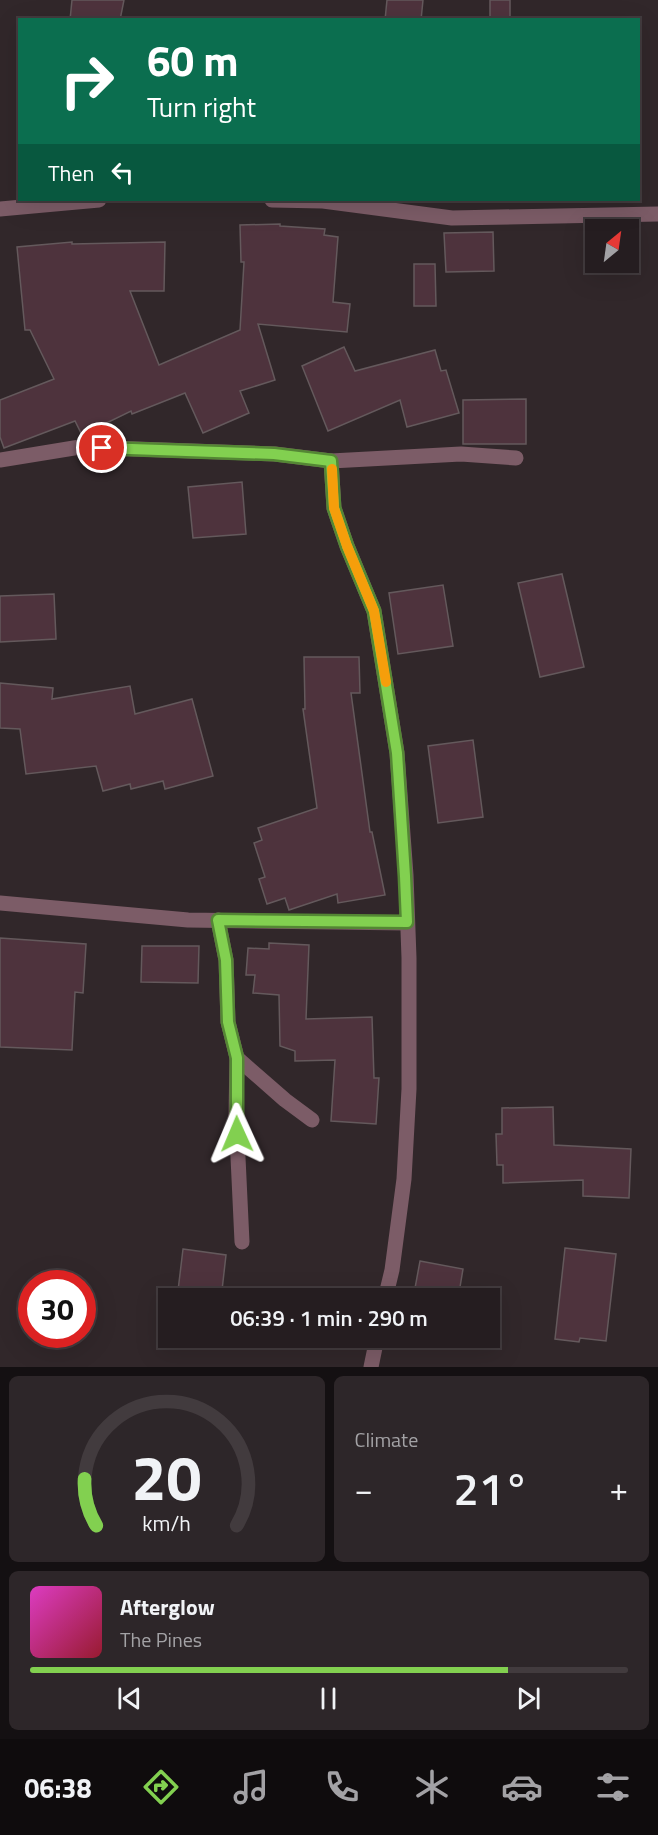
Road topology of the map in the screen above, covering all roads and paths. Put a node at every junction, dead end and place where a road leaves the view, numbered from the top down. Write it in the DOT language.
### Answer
graph roads {
  1 [pos="88,201"];
  2 [pos="324,201"];
  3 [pos="0,209"];
  4 [pos="658,214"];
  5 [pos="516,458"];
  6 [pos="0,460"];
  7 [pos="331,461"];
  8 [pos="0,903"];
  9 [pos="218,920"];
  10 [pos="407,922"];
  11 [pos="237,1058"];
  12 [pos="312,1120"];
  13 [pos="242,1242"];
  14 [pos="388,1288"];
  15 [pos="375,1348"];
  16 [pos="371,1367"];
  1 -- 3 [label="street"];
  2 -- 4 [label="street"];
  5 -- 7 [label="street"];
  6 -- 7 [label="street"];
  7 -- 10 [label="street"];
  8 -- 9 [label="street"];
  9 -- 10 [label="street"];
  9 -- 11 [label="street"];
  10 -- 14 [label="street"];
  11 -- 12 [label="street"];
  11 -- 13 [label="street"];
  15 -- 16 [label="street"];
}
